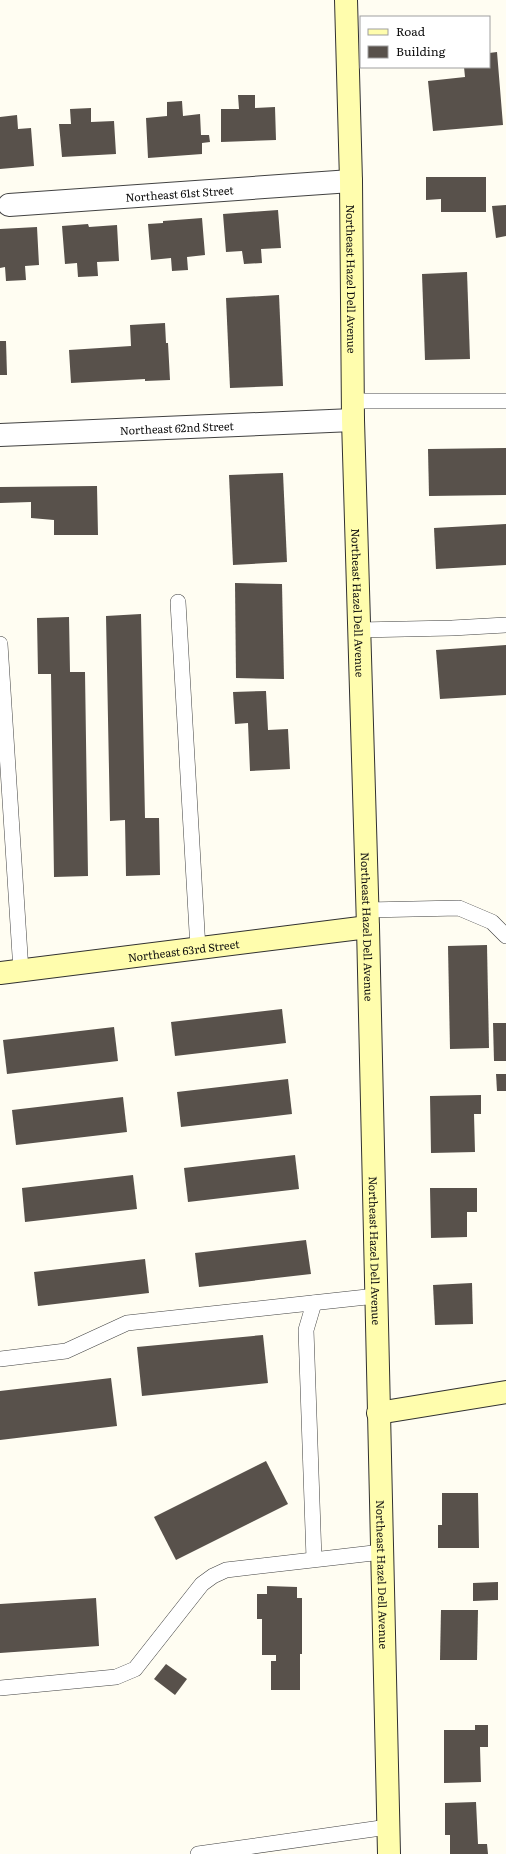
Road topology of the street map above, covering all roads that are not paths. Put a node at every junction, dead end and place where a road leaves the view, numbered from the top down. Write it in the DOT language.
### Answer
graph roads {
  1 [pos="346,0"];
  2 [pos="351,180"];
  3 [pos="9,205"];
  4 [pos="506,401"];
  5 [pos="353,410"];
  6 [pos="0,435"];
  7 [pos="178,602"];
  8 [pos="506,625"];
  9 [pos="359,630"];
  10 [pos="0,644"];
  11 [pos="367,918"];
  12 [pos="506,936"];
  13 [pos="198,949"];
  14 [pos="10,972"];
  15 [pos="376,1296"];
  16 [pos="314,1303"];
  17 [pos="0,1359"];
  18 [pos="506,1392"];
  19 [pos="378,1413"];
  20 [pos="382,1552"];
  21 [pos="314,1559"];
  22 [pos="0,1688"];
  23 [pos="388,1827"];
  24 [pos="198,1854"];
  25 [pos="389,1854"];
  1 -- 2 [label="main road, Northeast Hazel Dell Avenue"];
  2 -- 3 [label="street, Northeast 61st Street"];
  2 -- 5 [label="main road, Northeast Hazel Dell Avenue"];
  4 -- 5 [label="lane"];
  5 -- 6 [label="street, Northeast 62nd Street"];
  5 -- 9 [label="main road, Northeast Hazel Dell Avenue"];
  7 -- 13 [label="lane"];
  8 -- 9 [label="lane"];
  9 -- 11 [label="main road, Northeast Hazel Dell Avenue"];
  10 -- 14 [label="lane"];
  11 -- 12 [label="lane"];
  11 -- 13 [label="main road, Northeast 63rd Street"];
  11 -- 15 [label="main road, Northeast Hazel Dell Avenue"];
  13 -- 14 [label="main road, Northeast 63rd Street"];
  15 -- 16 [label="lane"];
  15 -- 19 [label="main road, Northeast Hazel Dell Avenue"];
  16 -- 17 [label="lane"];
  16 -- 21 [label="lane"];
  18 -- 19 [label="main road"];
  19 -- 20 [label="main road, Northeast Hazel Dell Avenue"];
  20 -- 21 [label="lane"];
  20 -- 23 [label="main road, Northeast Hazel Dell Avenue"];
  21 -- 22 [label="lane"];
  23 -- 24 [label="lane"];
  23 -- 25 [label="main road, Northeast Hazel Dell Avenue"];
}
